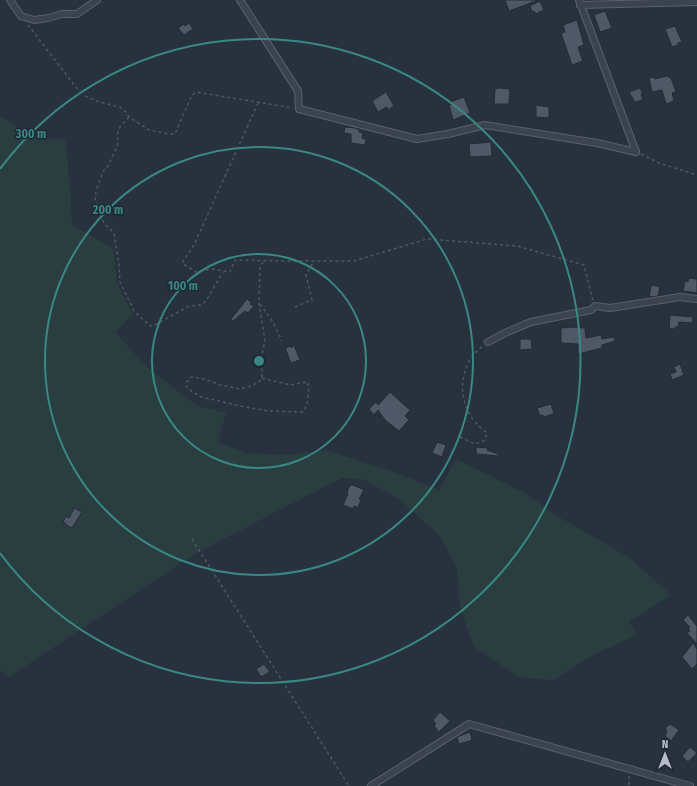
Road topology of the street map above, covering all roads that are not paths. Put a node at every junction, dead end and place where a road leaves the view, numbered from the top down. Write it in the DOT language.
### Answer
graph roads {
  1 [pos="10,0"];
  2 [pos="97,0"];
  3 [pos="240,0"];
  4 [pos="580,2"];
  5 [pos="697,2"];
  6 [pos="697,299"];
  7 [pos="488,342"];
  8 [pos="371,786"];
  9 [pos="690,786"];
  1 -- 2 [label="street"];
  3 -- 4 [label="street"];
  4 -- 5 [label="street"];
  6 -- 7 [label="street"];
  8 -- 9 [label="street"];
}
